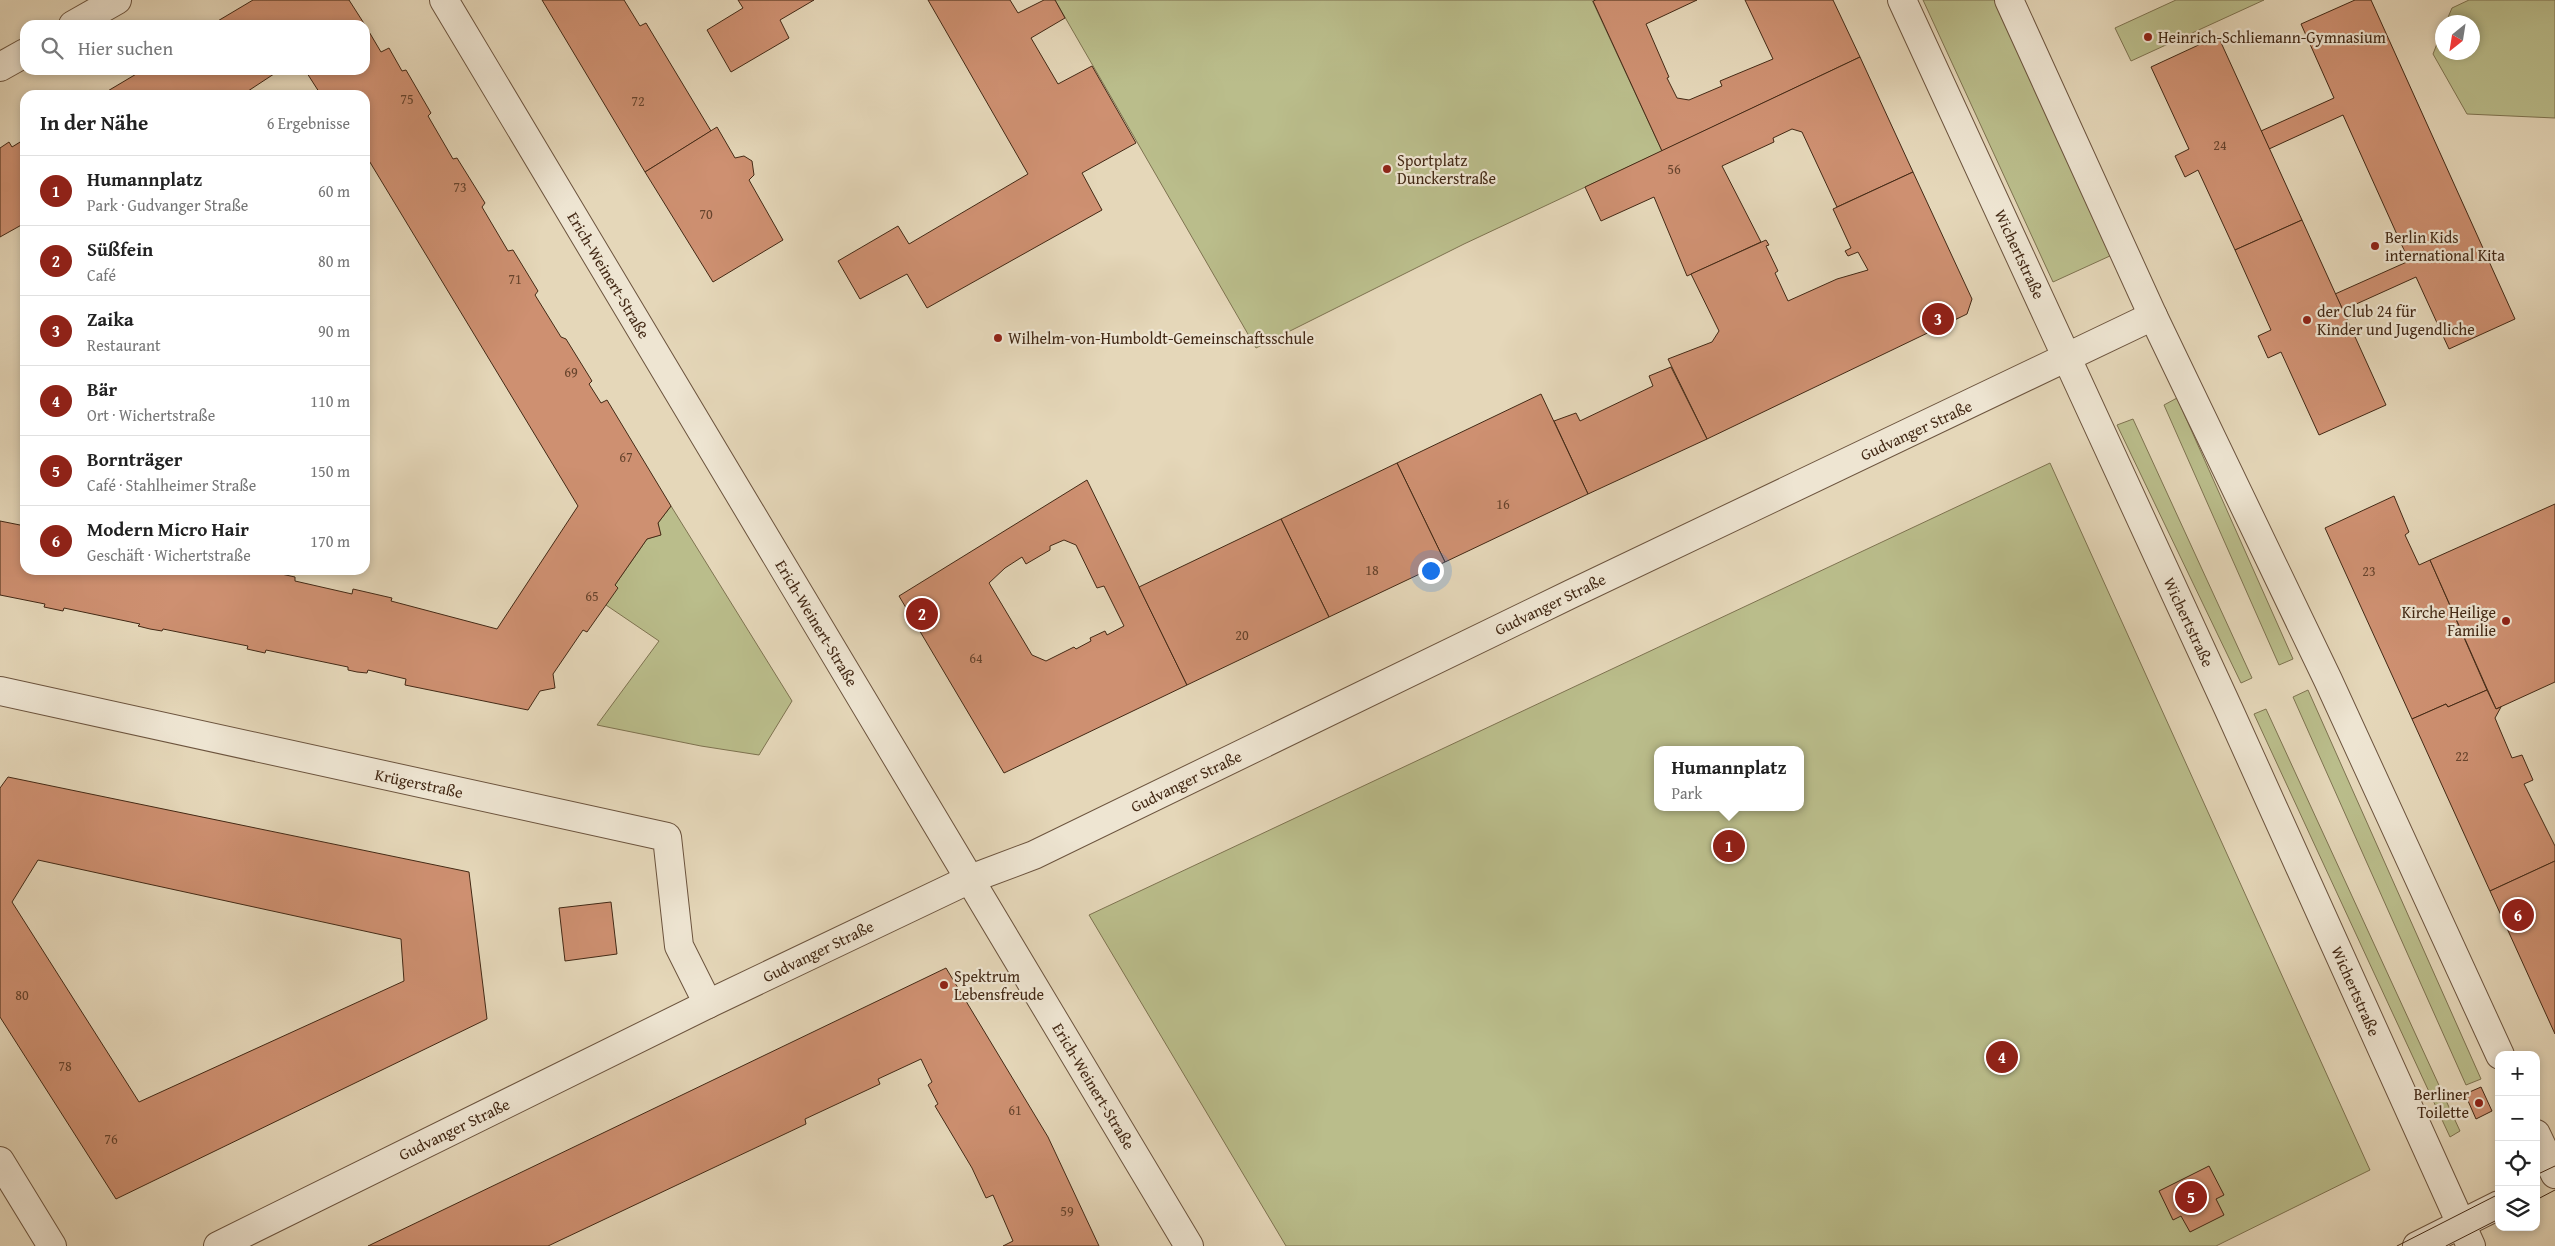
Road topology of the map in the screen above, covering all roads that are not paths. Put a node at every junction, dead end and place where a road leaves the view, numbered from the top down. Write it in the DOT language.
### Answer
graph roads {
  1 [pos="117,0"];
  2 [pos="444,0"];
  3 [pos="1902,0"];
  4 [pos="2009,0"];
  5 [pos="82,20"];
  6 [pos="20,56"];
  7 [pos="0,67"];
  8 [pos="2153,316"];
  9 [pos="2068,358"];
  10 [pos="0,691"];
  11 [pos="970,879"];
  12 [pos="708,1004"];
  13 [pos="2498,1051"];
  14 [pos="2539,1141"];
  15 [pos="0,1161"];
  16 [pos="2555,1175"];
  17 [pos="2540,1184"];
  18 [pos="2495,1209"];
  19 [pos="2466,1235"];
  20 [pos="52,1246"];
  21 [pos="218,1246"];
  22 [pos="1189,1246"];
  23 [pos="2417,1246"];
  1 -- 5 [label="street"];
  2 -- 11 [label="street, Erich-Weinert-Straße"];
  3 -- 9 [label="street, Wichertstraße"];
  4 -- 8 [label="street"];
  6 -- 7 [label="street"];
  8 -- 9 [label="street, Gudvanger Straße"];
  8 -- 13 [label="street"];
  9 -- 11 [label="street, Gudvanger Straße"];
  9 -- 19 [label="street, Wichertstraße"];
  10 -- 12 [label="street, Krügerstraße"];
  11 -- 12 [label="street, Gudvanger Straße"];
  11 -- 22 [label="street, Erich-Weinert-Straße"];
  12 -- 21 [label="street, Gudvanger Straße"];
  14 -- 16 [label="street"];
  15 -- 20 [label="street"];
  16 -- 17 [label="street"];
  18 -- 19 [label="street"];
  19 -- 23 [label="street"];
}
